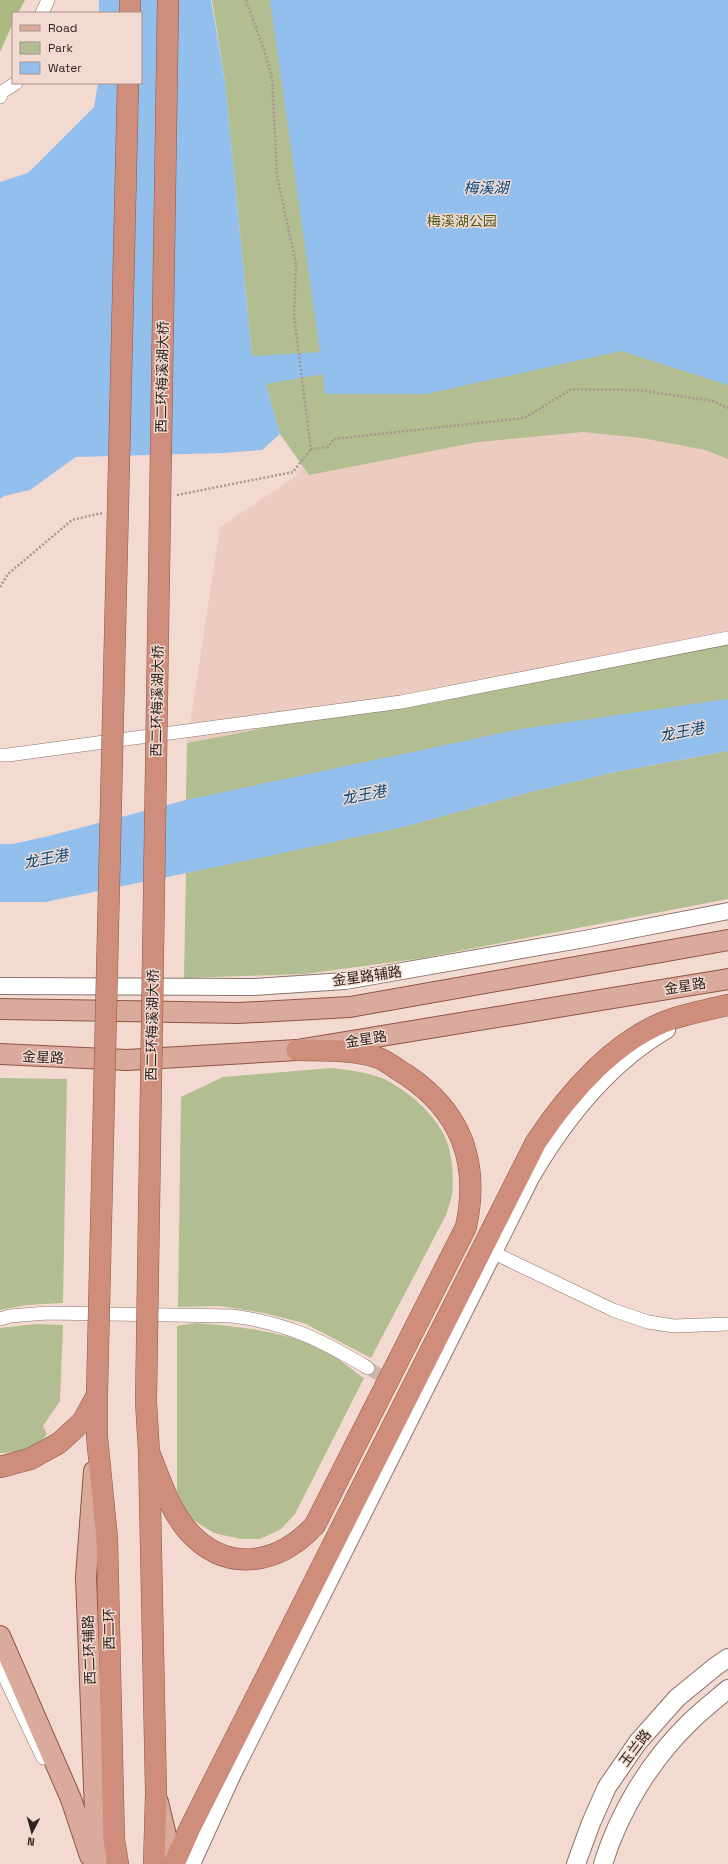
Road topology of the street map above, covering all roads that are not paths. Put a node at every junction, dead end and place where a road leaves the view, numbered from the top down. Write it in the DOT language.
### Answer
graph roads {
  1 [pos="48,0"];
  2 [pos="130,0"];
  3 [pos="168,0"];
  4 [pos="42,12"];
  5 [pos="130,12"];
  6 [pos="14,84"];
  7 [pos="128,84"];
  8 [pos="0,97"];
  9 [pos="728,638"];
  10 [pos="0,755"];
  11 [pos="728,911"];
  12 [pos="728,940"];
  13 [pos="728,979"];
  14 [pos="0,986"];
  15 [pos="728,1005"];
  16 [pos="0,1009"];
  17 [pos="706,1011"];
  18 [pos="298,1050"];
  19 [pos="0,1054"];
  20 [pos="494,1253"];
  21 [pos="0,1318"];
  22 [pos="728,1324"];
  23 [pos="368,1368"];
  24 [pos="97,1394"];
  25 [pos="97,1437"];
  26 [pos="149,1452"];
  27 [pos="0,1467"];
  28 [pos="0,1636"];
  29 [pos="728,1658"];
  30 [pos="0,1667"];
  31 [pos="728,1689"];
  32 [pos="156,1793"];
  33 [pos="92,1864"];
  34 [pos="97,1864"];
  35 [pos="118,1864"];
  36 [pos="154,1864"];
  37 [pos="174,1864"];
  38 [pos="192,1864"];
  39 [pos="576,1864"];
  40 [pos="603,1864"];
  1 -- 4 [label="street"];
  2 -- 5 [label="highway"];
  3 -- 26 [label="highway, 西二环梅溪湖大桥, bridge"];
  6 -- 8 [label="street"];
  7 -- 24 [label="highway, bridge"];
  9 -- 10 [label="street"];
  11 -- 14 [label="street, 金星路辅路"];
  12 -- 16 [label="main road"];
  13 -- 18 [label="main road, 金星路"];
  15 -- 17 [label="highway"];
  17 -- 20 [label="street"];
  17 -- 37 [label="highway"];
  18 -- 19 [label="main road, 金星路"];
  18 -- 26 [label="highway"];
  20 -- 22 [label="street"];
  20 -- 38 [label="street"];
  21 -- 23 [label="street"];
  24 -- 25 [label="highway, 西二环"];
  24 -- 27 [label="highway"];
  25 -- 34 [label="main road, 西二环辅路"];
  25 -- 35 [label="highway, 西二环"];
  26 -- 32 [label="highway"];
  28 -- 33 [label="main road"];
  29 -- 39 [label="main road, 玉兰路"];
  30 -- 33 [label="street"];
  31 -- 40 [label="main road, 玉兰路"];
  32 -- 36 [label="highway"];
  32 -- 37 [label="main road"];
}
